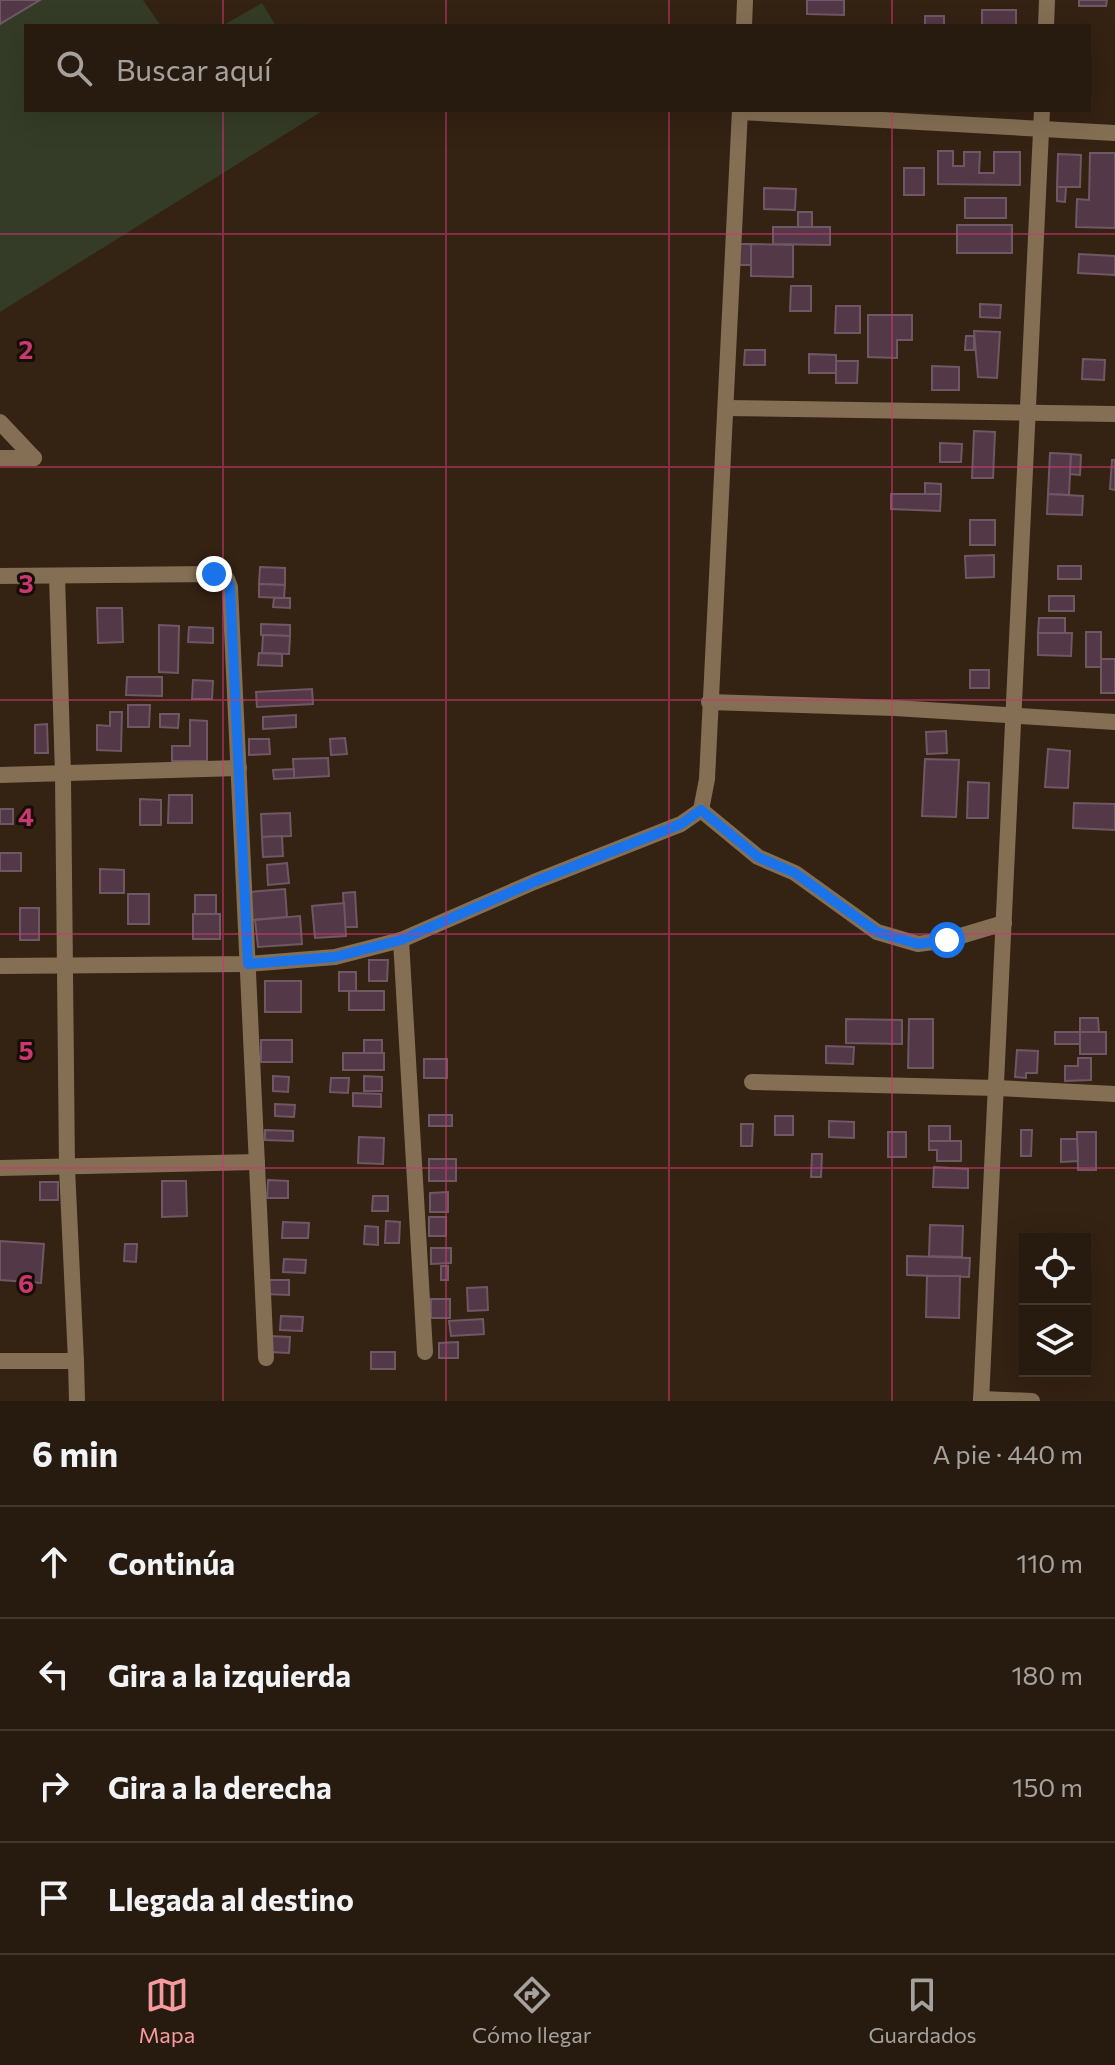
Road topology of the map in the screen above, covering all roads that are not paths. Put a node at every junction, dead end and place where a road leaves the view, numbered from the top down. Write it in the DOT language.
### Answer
graph roads {
  1 [pos="745,0"];
  2 [pos="1047,0"];
  3 [pos="744,24"];
  4 [pos="1046,24"];
  5 [pos="740,112"];
  6 [pos="757,112"];
  7 [pos="1042,112"];
  8 [pos="1041,129"];
  9 [pos="1115,133"];
  10 [pos="726,408"];
  11 [pos="1027,412"];
  12 [pos="1115,414"];
  13 [pos="0,422"];
  14 [pos="0,458"];
  15 [pos="0,576"];
  16 [pos="57,576"];
  17 [pos="709,702"];
  18 [pos="1013,717"];
  19 [pos="1115,722"];
  20 [pos="239,768"];
  21 [pos="0,775"];
  22 [pos="63,775"];
  23 [pos="701,810"];
  24 [pos="1004,923"];
  25 [pos="401,940"];
  26 [pos="248,964"];
  27 [pos="66,965"];
  28 [pos="0,966"];
  29 [pos="752,1082"];
  30 [pos="996,1088"];
  31 [pos="1115,1094"];
  32 [pos="257,1162"];
  33 [pos="0,1168"];
  34 [pos="67,1168"];
  35 [pos="425,1352"];
  36 [pos="266,1358"];
  37 [pos="0,1361"];
  38 [pos="76,1361"];
  39 [pos="981,1400"];
  40 [pos="77,1401"];
  41 [pos="1032,1401"];
  1 -- 3 [label="street"];
  2 -- 4 [label="street"];
  5 -- 10 [label="street"];
  6 -- 8 [label="street"];
  7 -- 8 [label="street"];
  8 -- 9 [label="street"];
  8 -- 11 [label="street"];
  10 -- 11 [label="street"];
  10 -- 17 [label="street"];
  11 -- 12 [label="street"];
  11 -- 18 [label="street"];
  13 -- 14 [label="street"];
  15 -- 16 [label="street"];
  16 -- 20 [label="street"];
  16 -- 22 [label="street"];
  17 -- 18 [label="street"];
  17 -- 23 [label="street"];
  18 -- 19 [label="street"];
  18 -- 24 [label="street"];
  20 -- 22 [label="street"];
  20 -- 26 [label="street"];
  21 -- 22 [label="street"];
  22 -- 27 [label="street"];
  23 -- 24 [label="street"];
  23 -- 25 [label="street"];
  24 -- 30 [label="street"];
  25 -- 26 [label="street"];
  25 -- 35 [label="street"];
  26 -- 27 [label="street"];
  26 -- 32 [label="street"];
  27 -- 28 [label="street"];
  27 -- 34 [label="street"];
  29 -- 30 [label="street"];
  30 -- 31 [label="street"];
  30 -- 39 [label="street"];
  32 -- 34 [label="street"];
  32 -- 36 [label="street"];
  33 -- 34 [label="street"];
  34 -- 38 [label="street"];
  37 -- 38 [label="street"];
  38 -- 40 [label="street"];
  39 -- 41 [label="street"];
}
